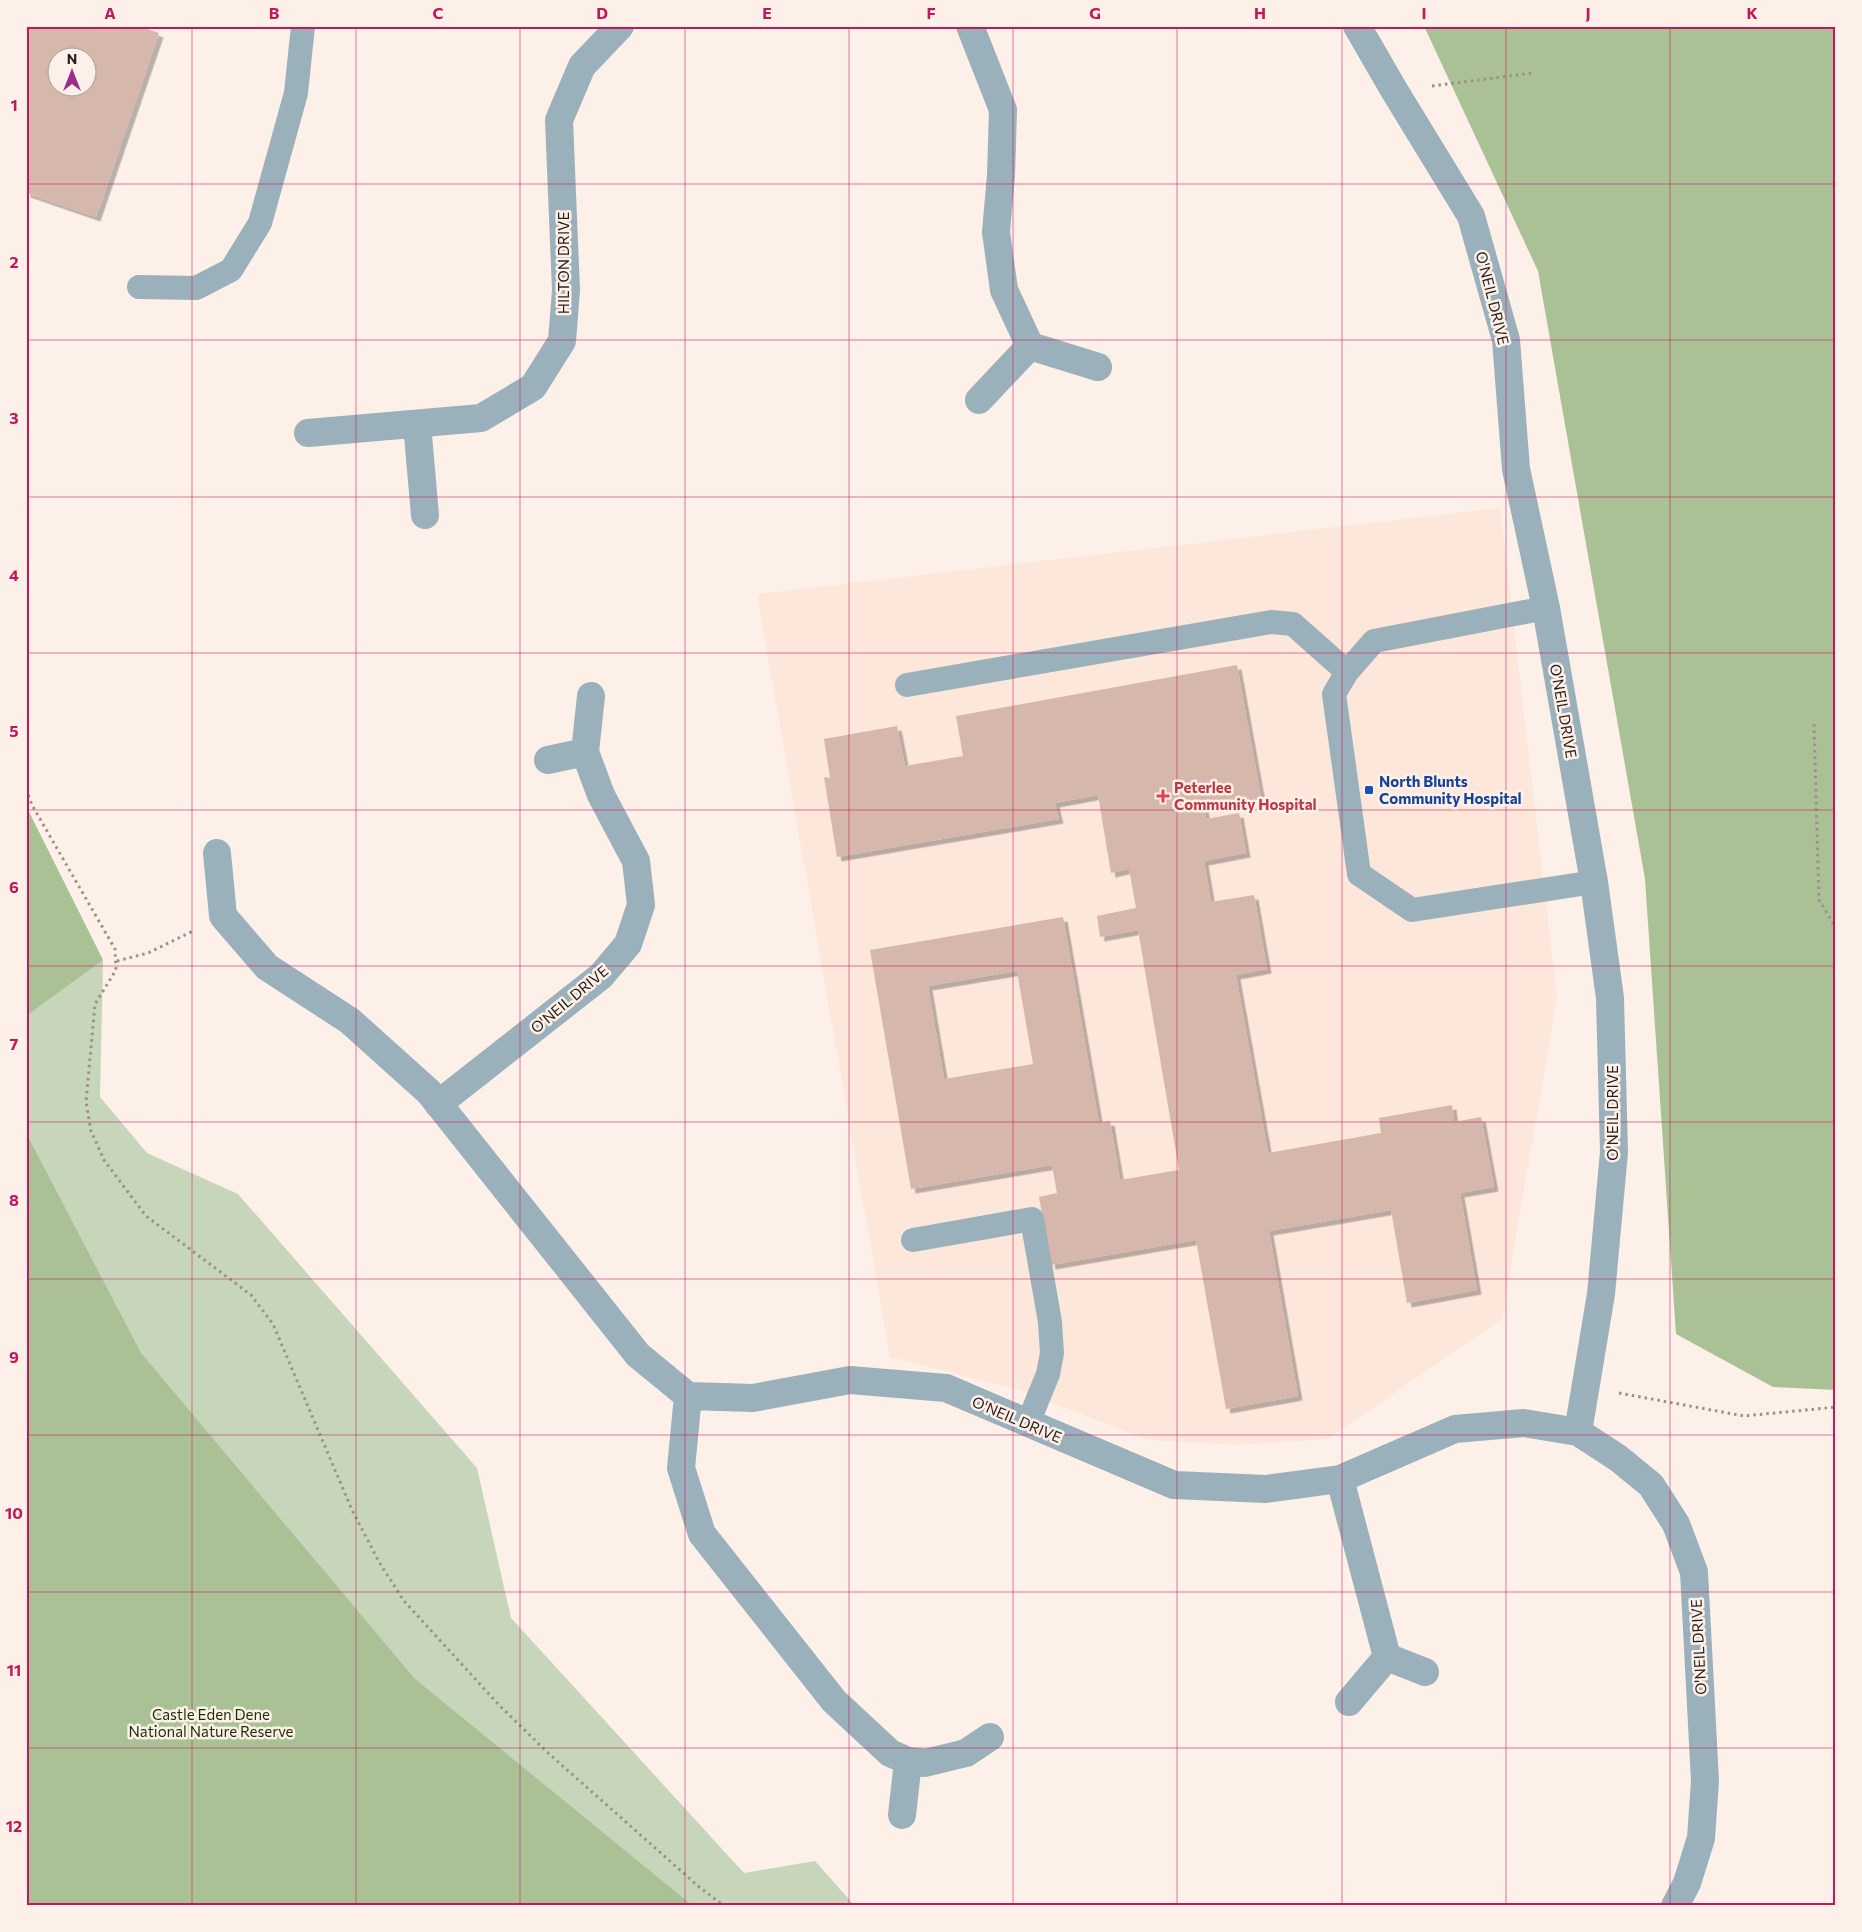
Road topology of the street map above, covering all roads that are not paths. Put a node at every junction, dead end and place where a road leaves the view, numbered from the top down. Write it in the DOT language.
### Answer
graph roads {
  1 [pos="303,26"];
  2 [pos="620,26"];
  3 [pos="970,26"];
  4 [pos="1358,26"];
  5 [pos="139,287"];
  6 [pos="1030,346"];
  7 [pos="1098,367"];
  8 [pos="979,400"];
  9 [pos="417,424"];
  10 [pos="308,433"];
  11 [pos="426,515"];
  12 [pos="1546,608"];
  13 [pos="1347,672"];
  14 [pos="907,685"];
  15 [pos="591,696"];
  16 [pos="585,752"];
  17 [pos="548,760"];
  18 [pos="217,853"];
  19 [pos="1594,882"];
  20 [pos="438,1104"];
  21 [pos="913,1240"];
  22 [pos="688,1396"];
  23 [pos="1028,1423"];
  24 [pos="1578,1432"];
  25 [pos="1340,1479"];
  26 [pos="1387,1657"];
  27 [pos="1425,1672"];
  28 [pos="1349,1702"];
  29 [pos="990,1737"];
  30 [pos="908,1761"];
  31 [pos="902,1815"];
  32 [pos="1675,1906"];
  1 -- 5 [label="lane"];
  2 -- 9 [label="street, HILTON DRIVE"];
  3 -- 6 [label="street"];
  4 -- 12 [label="street, O'NEIL DRIVE"];
  6 -- 7 [label="street"];
  6 -- 8 [label="street"];
  9 -- 10 [label="street, HILTON DRIVE"];
  9 -- 11 [label="street"];
  12 -- 13 [label="lane"];
  12 -- 19 [label="street, O'NEIL DRIVE"];
  13 -- 14 [label="lane"];
  13 -- 19 [label="lane"];
  15 -- 16 [label="street, O'NEIL DRIVE"];
  16 -- 17 [label="street"];
  16 -- 20 [label="street, O'NEIL DRIVE"];
  18 -- 20 [label="street"];
  19 -- 24 [label="street, O'NEIL DRIVE"];
  20 -- 22 [label="street"];
  21 -- 23 [label="lane"];
  22 -- 23 [label="street, O'NEIL DRIVE"];
  22 -- 30 [label="street"];
  23 -- 25 [label="street, O'NEIL DRIVE"];
  24 -- 25 [label="street, O'NEIL DRIVE"];
  24 -- 32 [label="street, O'NEIL DRIVE"];
  25 -- 26 [label="street"];
  26 -- 27 [label="street"];
  26 -- 28 [label="street"];
  29 -- 30 [label="street"];
  30 -- 31 [label="street"];
}
